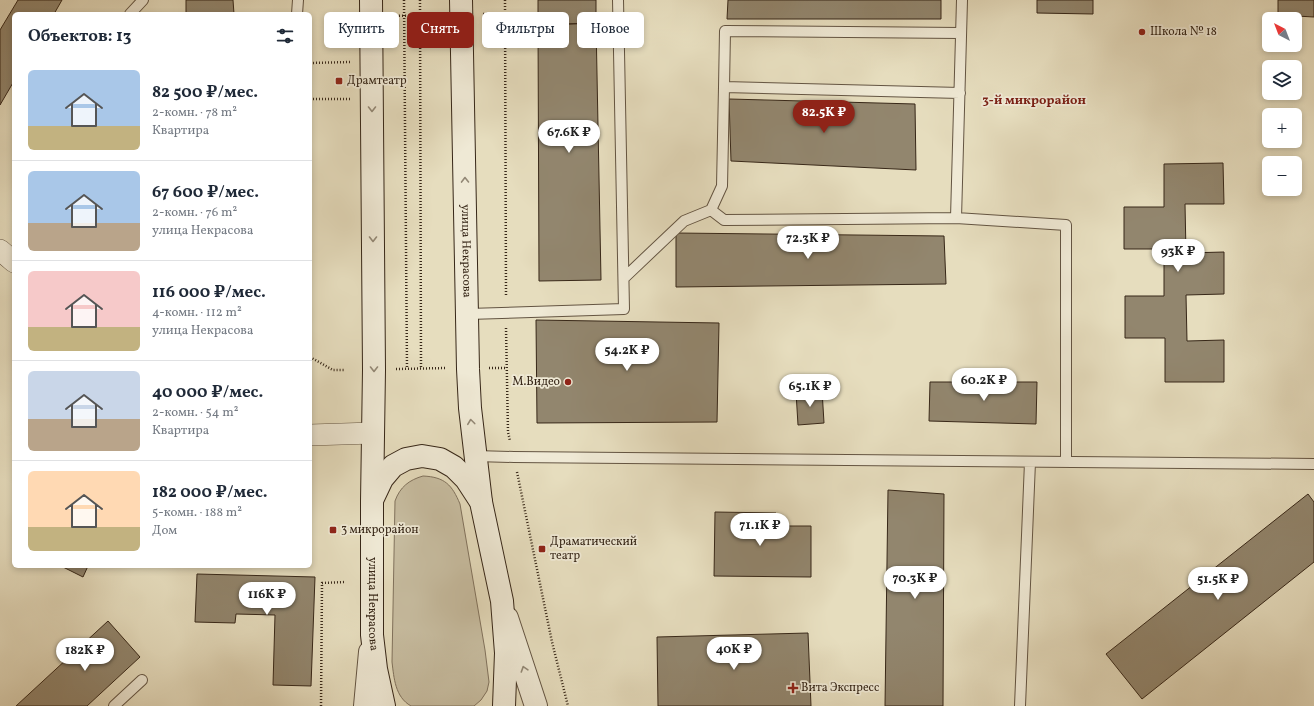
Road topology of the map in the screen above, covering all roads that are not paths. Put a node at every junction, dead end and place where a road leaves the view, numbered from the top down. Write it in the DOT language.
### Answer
graph roads {
  1 [pos="143,0"];
  2 [pos="298,0"];
  3 [pos="371,0"];
  4 [pos="461,0"];
  5 [pos="618,0"];
  6 [pos="962,0"];
  7 [pos="132,12"];
  8 [pos="297,12"];
  9 [pos="962,33"];
  10 [pos="724,87"];
  11 [pos="960,93"];
  12 [pos="711,210"];
  13 [pos="956,218"];
  14 [pos="0,250"];
  15 [pos="12,260"];
  16 [pos="624,278"];
  17 [pos="468,314"];
  18 [pos="313,432"];
  19 [pos="373,433"];
  20 [pos="475,456"];
  21 [pos="1030,462"];
  22 [pos="1066,462"];
  23 [pos="1314,464"];
  24 [pos="372,500"];
  25 [pos="480,502"];
  26 [pos="502,601"];
  27 [pos="372,635"];
  28 [pos="142,680"];
  29 [pos="114,706"];
  30 [pos="365,706"];
  31 [pos="384,706"];
  32 [pos="504,706"];
  33 [pos="536,706"];
  34 [pos="1020,706"];
  1 -- 7 [label="lane"];
  2 -- 8 [label="lane"];
  3 -- 19 [label="main road, улица Некрасова, one-way"];
  17 -- 4 [label="main road, улица Некрасова, one-way"];
  5 -- 16 [label="lane"];
  6 -- 9 [label="lane"];
  9 -- 10 [label="lane"];
  9 -- 11 [label="lane"];
  10 -- 11 [label="lane"];
  10 -- 12 [label="lane"];
  11 -- 13 [label="lane"];
  12 -- 13 [label="lane"];
  12 -- 16 [label="lane"];
  13 -- 22 [label="lane"];
  14 -- 15 [label="street"];
  16 -- 17 [label="lane"];
  20 -- 17 [label="main road, улица Некрасова, one-way"];
  18 -- 19 [label="street"];
  19 -- 24 [label="main road, улица Некрасова"];
  20 -- 21 [label="lane"];
  20 -- 25 [label="main road, улица Некрасова"];
  21 -- 22 [label="lane"];
  21 -- 34 [label="lane"];
  22 -- 23 [label="lane"];
  24 -- 25 [label="main road, улица Некрасова"];
  24 -- 27 [label="main road, улица Некрасова"];
  25 -- 26 [label="main road, улица Некрасова"];
  26 -- 32 [label="main road, улица Некрасова"];
  33 -- 26 [label="main road, one-way"];
  27 -- 30 [label="main road"];
  27 -- 31 [label="main road, улица Некрасова"];
  28 -- 29 [label="lane"];
}
